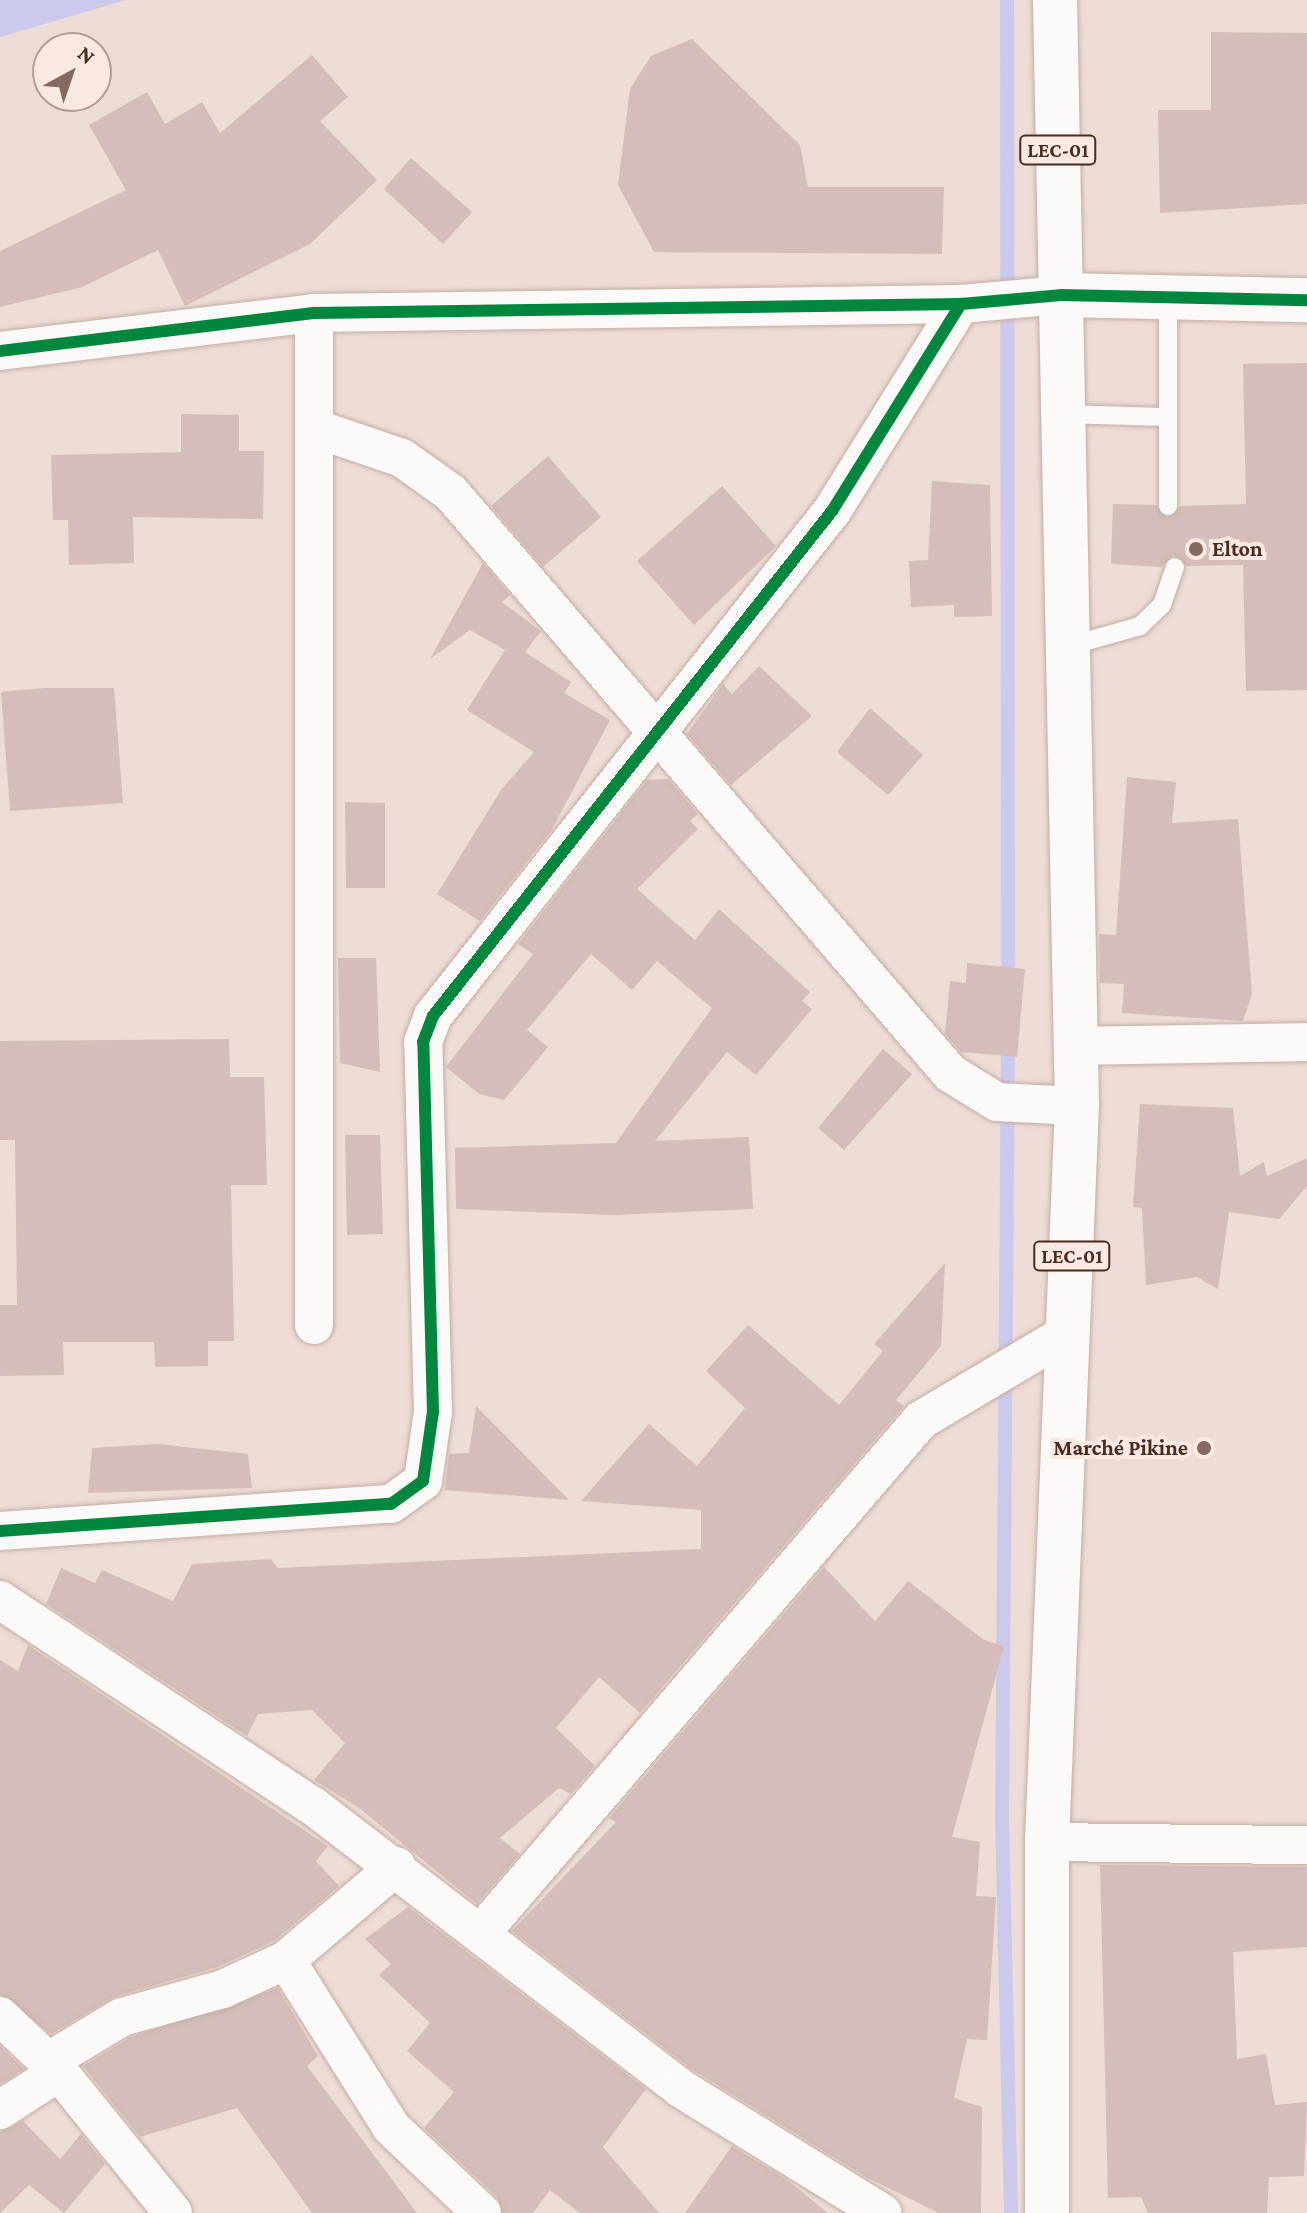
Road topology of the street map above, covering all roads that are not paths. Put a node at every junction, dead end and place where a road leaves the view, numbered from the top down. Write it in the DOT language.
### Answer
graph roads {
  1 [pos="1055,0"];
  2 [pos="1061,295"];
  3 [pos="1168,300"];
  4 [pos="1307,300"];
  5 [pos="961,304"];
  6 [pos="314,313"];
  7 [pos="0,351"];
  8 [pos="1063,414"];
  9 [pos="1164,417"];
  10 [pos="314,428"];
  11 [pos="1168,506"];
  12 [pos="1175,567"];
  13 [pos="1069,646"];
  14 [pos="653,729"];
  15 [pos="1307,1042"];
  16 [pos="1077,1046"];
  17 [pos="1077,1106"];
  18 [pos="314,1325"];
  19 [pos="1069,1332"];
  20 [pos="0,1531"];
  21 [pos="0,1600"];
  22 [pos="1047,1842"];
  23 [pos="1307,1845"];
  24 [pos="397,1866"];
  25 [pos="480,1934"];
  26 [pos="286,1960"];
  27 [pos="0,2016"];
  28 [pos="54,2066"];
  29 [pos="0,2110"];
  30 [pos="173,2213"];
  31 [pos="482,2213"];
  32 [pos="882,2213"];
  33 [pos="1047,2213"];
  1 -- 2 [label="main road, LEC-01"];
  2 -- 3 [label="main road"];
  2 -- 5 [label="street"];
  2 -- 8 [label="main road, LEC-01"];
  3 -- 4 [label="main road"];
  3 -- 9 [label="lane"];
  5 -- 6 [label="street"];
  5 -- 14 [label="street"];
  6 -- 7 [label="street"];
  6 -- 10 [label="street"];
  8 -- 9 [label="lane"];
  8 -- 13 [label="main road, LEC-01"];
  9 -- 11 [label="lane"];
  10 -- 14 [label="street"];
  10 -- 18 [label="street"];
  12 -- 13 [label="lane"];
  13 -- 16 [label="main road, LEC-01"];
  14 -- 17 [label="street"];
  14 -- 20 [label="street"];
  15 -- 16 [label="street"];
  16 -- 17 [label="main road, LEC-01"];
  17 -- 19 [label="main road, LEC-01"];
  19 -- 22 [label="main road, LEC-01"];
  19 -- 25 [label="street"];
  21 -- 24 [label="street"];
  22 -- 23 [label="street"];
  22 -- 33 [label="main road, LEC-01"];
  24 -- 25 [label="street"];
  24 -- 26 [label="street"];
  25 -- 32 [label="street"];
  26 -- 28 [label="street"];
  26 -- 31 [label="street"];
  27 -- 28 [label="street"];
  28 -- 29 [label="street"];
  28 -- 30 [label="street"];
}
